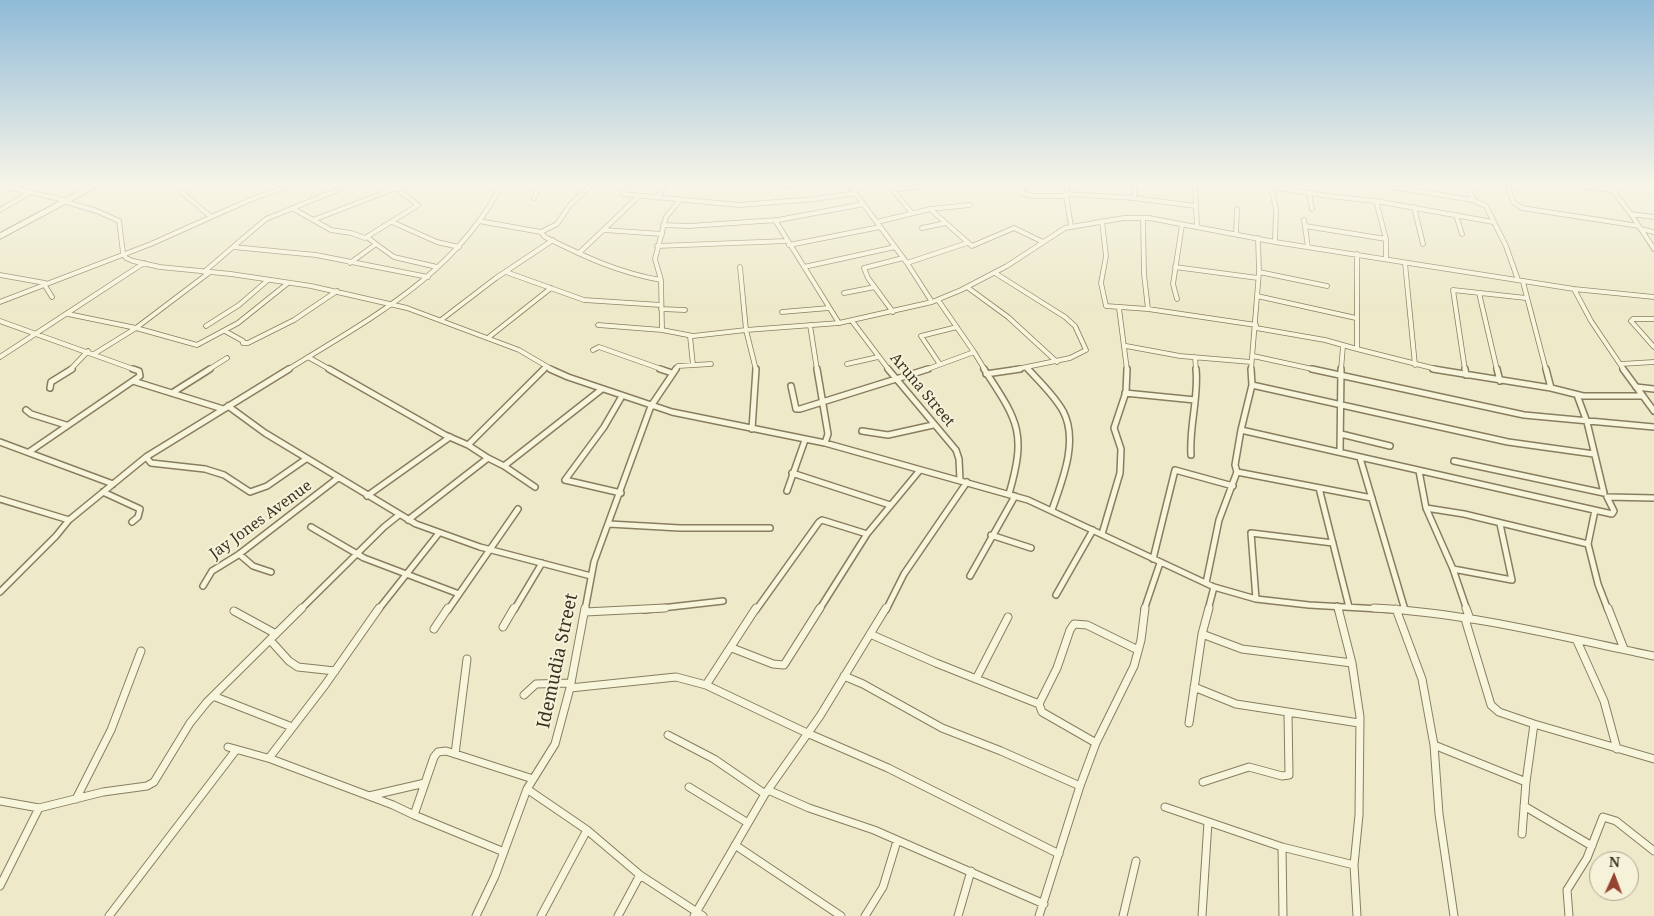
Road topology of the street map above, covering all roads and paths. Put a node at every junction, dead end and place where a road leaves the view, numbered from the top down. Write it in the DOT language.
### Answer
graph roads {
  1 [pos="20,225"];
  2 [pos="120,225"];
  3 [pos="193,225"];
  4 [pos="258,225"];
  5 [pos="321,225"];
  6 [pos="388,225"];
  7 [pos="398,225"];
  8 [pos="476,225"];
  9 [pos="500,225"];
  10 [pos="555,225"];
  11 [pos="609,225"];
  12 [pos="663,225"];
  13 [pos="707,225"];
  14 [pos="778,225"];
  15 [pos="938,225"];
  16 [pos="948,225"];
  17 [pos="1079,225"];
  18 [pos="1102,225"];
  19 [pos="1144,225"];
  20 [pos="1182,225"];
  21 [pos="1197,225"];
  22 [pos="1236,225"];
  23 [pos="1276,225"];
  24 [pos="1382,225"];
  25 [pos="1418,225"];
  26 [pos="1459,225"];
  27 [pos="1494,225"];
  28 [pos="1626,225"];
  29 [pos="1071,226"];
  30 [pos="1305,226"];
  31 [pos="880,227"];
  32 [pos="1640,227"];
  33 [pos="922,228"];
  34 [pos="1197,228"];
  35 [pos="604,230"];
  36 [pos="540,232"];
  37 [pos="1654,232"];
  38 [pos="662,234"];
  39 [pos="1236,234"];
  40 [pos="1462,234"];
  41 [pos="0,236"];
  42 [pos="367,238"];
  43 [pos="1258,238"];
  44 [pos="1386,239"];
  45 [pos="553,240"];
  46 [pos="1043,242"];
  47 [pos="1275,242"];
  48 [pos="788,243"];
  49 [pos="967,243"];
  50 [pos="376,244"];
  51 [pos="1423,244"];
  52 [pos="657,246"];
  53 [pos="233,247"];
  54 [pos="459,247"];
  55 [pos="895,247"];
  56 [pos="1308,247"];
  57 [pos="1654,248"];
  58 [pos="122,253"];
  59 [pos="579,254"];
  60 [pos="1357,254"];
  61 [pos="904,258"];
  62 [pos="1386,259"];
  63 [pos="350,263"];
  64 [pos="1404,263"];
  65 [pos="144,264"];
  66 [pos="907,264"];
  67 [pos="437,267"];
  68 [pos="740,267"];
  69 [pos="804,267"];
  70 [pos="1175,267"];
  71 [pos="204,272"];
  72 [pos="210,272"];
  73 [pos="506,272"];
  74 [pos="995,272"];
  75 [pos="1259,272"];
  76 [pos="0,275"];
  77 [pos="428,277"];
  78 [pos="1258,278"];
  79 [pos="268,280"];
  80 [pos="661,280"];
  81 [pos="1520,281"];
  82 [pos="45,283"];
  83 [pos="288,283"];
  84 [pos="1327,286"];
  85 [pos="874,287"];
  86 [pos="967,287"];
  87 [pos="551,288"];
  88 [pos="1574,290"];
  89 [pos="336,291"];
  90 [pos="844,293"];
  91 [pos="1479,293"];
  92 [pos="1257,296"];
  93 [pos="52,297"];
  94 [pos="1654,297"];
  95 [pos="1526,298"];
  96 [pos="1177,299"];
  97 [pos="938,300"];
  98 [pos="0,302"];
  99 [pos="932,302"];
  100 [pos="393,305"];
  101 [pos="661,307"];
  102 [pos="829,308"];
  103 [pos="1118,308"];
  104 [pos="1148,309"];
  105 [pos="684,310"];
  106 [pos="782,312"];
  107 [pos="892,312"];
  108 [pos="68,314"];
  109 [pos="1356,318"];
  110 [pos="1654,319"];
  111 [pos="440,320"];
  112 [pos="0,321"];
  113 [pos="852,321"];
  114 [pos="839,324"];
  115 [pos="598,325"];
  116 [pos="810,325"];
  117 [pos="206,326"];
  118 [pos="957,327"];
  119 [pos="1256,327"];
  120 [pos="136,328"];
  121 [pos="662,330"];
  122 [pos="746,330"];
  123 [pos="225,331"];
  124 [pos="38,333"];
  125 [pos="690,336"];
  126 [pos="489,337"];
  127 [pos="1126,346"];
  128 [pos="1343,346"];
  129 [pos="1654,347"];
  130 [pos="1357,349"];
  131 [pos="593,350"];
  132 [pos="88,351"];
  133 [pos="974,352"];
  134 [pos="94,354"];
  135 [pos="1253,356"];
  136 [pos="0,357"];
  137 [pos="308,357"];
  138 [pos="878,357"];
  139 [pos="1195,357"];
  140 [pos="227,358"];
  141 [pos="1057,362"];
  142 [pos="1251,362"];
  143 [pos="1654,362"];
  144 [pos="940,363"];
  145 [pos="711,364"];
  146 [pos="847,364"];
  147 [pos="1621,364"];
  148 [pos="1415,365"];
  149 [pos="693,366"];
  150 [pos="546,367"];
  151 [pos="1027,368"];
  152 [pos="672,373"];
  153 [pos="986,374"];
  154 [pos="1340,374"];
  155 [pos="1466,375"];
  156 [pos="133,380"];
  157 [pos="897,380"];
  158 [pos="1500,380"];
  159 [pos="791,386"];
  160 [pos="1252,386"];
  161 [pos="1636,387"];
  162 [pos="50,388"];
  163 [pos="1551,388"];
  164 [pos="602,389"];
  165 [pos="1654,389"];
  166 [pos="172,393"];
  167 [pos="1125,393"];
  168 [pos="1577,394"];
  169 [pos="622,396"];
  170 [pos="1643,396"];
  171 [pos="1195,400"];
  172 [pos="824,401"];
  173 [pos="1342,404"];
  174 [pos="651,406"];
  175 [pos="225,408"];
  176 [pos="26,410"];
  177 [pos="1654,411"];
  178 [pos="1587,422"];
  179 [pos="66,425"];
  180 [pos="933,425"];
  181 [pos="1654,427"];
  182 [pos="752,429"];
  183 [pos="1241,430"];
  184 [pos="862,431"];
  185 [pos="1341,434"];
  186 [pos="450,437"];
  187 [pos="805,440"];
  188 [pos="0,442"];
  189 [pos="825,443"];
  190 [pos="468,445"];
  191 [pos="1390,446"];
  192 [pos="28,452"];
  193 [pos="1340,452"];
  194 [pos="1191,454"];
  195 [pos="1594,454"];
  196 [pos="146,457"];
  197 [pos="488,458"];
  198 [pos="1360,458"];
  199 [pos="306,459"];
  200 [pos="1454,461"];
  201 [pos="504,466"];
  202 [pos="920,470"];
  203 [pos="1419,471"];
  204 [pos="1237,472"];
  205 [pos="792,473"];
  206 [pos="338,478"];
  207 [pos="960,480"];
  208 [pos="967,482"];
  209 [pos="113,484"];
  210 [pos="535,486"];
  211 [pos="1233,486"];
  212 [pos="1319,488"];
  213 [pos="787,491"];
  214 [pos="103,492"];
  215 [pos="620,493"];
  216 [pos="1012,495"];
  217 [pos="1606,495"];
  218 [pos="367,496"];
  219 [pos="1372,498"];
  220 [pos="1654,498"];
  221 [pos="0,499"];
  222 [pos="890,505"];
  223 [pos="518,508"];
  224 [pos="1426,508"];
  225 [pos="1052,510"];
  226 [pos="1595,510"];
  227 [pos="399,515"];
  228 [pos="69,520"];
  229 [pos="408,520"];
  230 [pos="132,522"];
  231 [pos="609,524"];
  232 [pos="1500,524"];
  233 [pos="312,527"];
  234 [pos="770,528"];
  235 [pos="1093,530"];
  236 [pos="439,534"];
  237 [pos="867,534"];
  238 [pos="1102,534"];
  239 [pos="991,535"];
  240 [pos="1333,542"];
  241 [pos="1588,544"];
  242 [pos="1031,548"];
  243 [pos="489,549"];
  244 [pos="240,554"];
  245 [pos="357,555"];
  246 [pos="1153,559"];
  247 [pos="542,563"];
  248 [pos="1160,563"];
  249 [pos="1453,569"];
  250 [pos="271,572"];
  251 [pos="406,576"];
  252 [pos="591,576"];
  253 [pos="970,576"];
  254 [pos="1206,583"];
  255 [pos="203,586"];
  256 [pos="1214,587"];
  257 [pos="0,592"];
  258 [pos="459,594"];
  259 [pos="1056,595"];
  260 [pos="1256,599"];
  261 [pos="723,601"];
  262 [pos="1337,606"];
  263 [pos="1349,607"];
  264 [pos="1396,609"];
  265 [pos="1405,610"];
  266 [pos="234,611"];
  267 [pos="585,612"];
  268 [pos="1008,617"];
  269 [pos="1468,619"];
  270 [pos="503,627"];
  271 [pos="434,629"];
  272 [pos="276,634"];
  273 [pos="870,634"];
  274 [pos="1202,634"];
  275 [pos="270,640"];
  276 [pos="1577,641"];
  277 [pos="732,648"];
  278 [pos="1624,649"];
  279 [pos="1138,650"];
  280 [pos="141,651"];
  281 [pos="1653,656"];
  282 [pos="467,659"];
  283 [pos="1654,662"];
  284 [pos="1352,663"];
  285 [pos="335,671"];
  286 [pos="844,676"];
  287 [pos="976,679"];
  288 [pos="706,685"];
  289 [pos="571,686"];
  290 [pos="1194,687"];
  291 [pos="524,695"];
  292 [pos="213,696"];
  293 [pos="1039,704"];
  294 [pos="1288,713"];
  295 [pos="1189,723"];
  296 [pos="1359,723"];
  297 [pos="1534,724"];
  298 [pos="292,728"];
  299 [pos="807,733"];
  300 [pos="668,734"];
  301 [pos="1096,743"];
  302 [pos="1434,745"];
  303 [pos="228,748"];
  304 [pos="1617,749"];
  305 [pos="236,750"];
  306 [pos="455,754"];
  307 [pos="269,758"];
  308 [pos="1654,759"];
  309 [pos="532,779"];
  310 [pos="1203,782"];
  311 [pos="1526,782"];
  312 [pos="425,783"];
  313 [pos="1080,786"];
  314 [pos="689,787"];
  315 [pos="527,789"];
  316 [pos="767,792"];
  317 [pos="369,796"];
  318 [pos="76,799"];
  319 [pos="0,802"];
  320 [pos="1524,806"];
  321 [pos="39,808"];
  322 [pos="1165,808"];
  323 [pos="414,815"];
  324 [pos="1208,822"];
  325 [pos="748,823"];
  326 [pos="587,830"];
  327 [pos="1522,834"];
  328 [pos="897,841"];
  329 [pos="735,845"];
  330 [pos="1592,846"];
  331 [pos="1282,847"];
  332 [pos="1654,851"];
  333 [pos="504,852"];
  334 [pos="1059,854"];
  335 [pos="1136,861"];
  336 [pos="1354,865"];
  337 [pos="971,871"];
  338 [pos="640,875"];
  339 [pos="0,886"];
  340 [pos="1044,904"];
  341 [pos="698,915"];
  342 [pos="109,916"];
  343 [pos="476,916"];
  344 [pos="541,916"];
  345 [pos="618,916"];
  346 [pos="841,916"];
  347 [pos="865,916"];
  348 [pos="958,916"];
  349 [pos="1039,916"];
  350 [pos="1124,916"];
  351 [pos="1202,916"];
  352 [pos="1283,916"];
  353 [pos="1357,916"];
  354 [pos="1454,916"];
  355 [pos="1569,916"];
  1 -- 41 [label="street"];
  2 -- 58 [label="street"];
  3 -- 58 [label="street"];
  4 -- 53 [label="street"];
  5 -- 42 [label="street"];
  6 -- 42 [label="street"];
  7 -- 54 [label="street"];
  8 -- 54 [label="street"];
  9 -- 36 [label="street"];
  10 -- 36 [label="street"];
  11 -- 35 [label="street"];
  12 -- 13 [label="street"];
  12 -- 38 [label="street"];
  14 -- 48 [label="street"];
  15 -- 33 [label="street"];
  16 -- 49 [label="street"];
  17 -- 29 [label="street"];
  18 -- 103 [label="street"];
  19 -- 104 [label="street"];
  20 -- 34 [label="street"];
  20 -- 70 [label="street"];
  21 -- 34 [label="street"];
  22 -- 39 [label="street"];
  23 -- 47 [label="street"];
  24 -- 44 [label="street"];
  25 -- 51 [label="street"];
  26 -- 40 [label="street"];
  27 -- 81 [label="street"];
  28 -- 32 [label="street"];
  29 -- 46 [label="street"];
  30 -- 44 [label="street"];
  30 -- 56 [label="street"];
  31 -- 48 [label="street"];
  31 -- 55 [label="street"];
  32 -- 37 [label="street"];
  32 -- 57 [label="street"];
  34 -- 39 [label="street"];
  35 -- 38 [label="street"];
  35 -- 59 [label="street"];
  36 -- 45 [label="street"];
  38 -- 52 [label="street"];
  39 -- 43 [label="street"];
  42 -- 50 [label="street"];
  43 -- 47 [label="street"];
  43 -- 75 [label="street"];
  44 -- 62 [label="street"];
  45 -- 59 [label="street"];
  45 -- 73 [label="street"];
  46 -- 49 [label="street"];
  46 -- 74 [label="street"];
  47 -- 56 [label="street"];
  48 -- 52 [label="street"];
  48 -- 69 [label="street"];
  49 -- 66 [label="street"];
  50 -- 63 [label="street"];
  50 -- 67 [label="street"];
  52 -- 80 [label="street"];
  53 -- 63 [label="street"];
  53 -- 71 [label="street"];
  54 -- 67 [label="street"];
  55 -- 61 [label="street"];
  55 -- 69 [label="street"];
  56 -- 60 [label="street"];
  58 -- 65 [label="street"];
  58 -- 82 [label="street"];
  59 -- 80 [label="street"];
  60 -- 62 [label="street"];
  60 -- 109 [label="street"];
  61 -- 66 [label="street"];
  61 -- 85 [label="street"];
  62 -- 64 [label="street"];
  63 -- 77 [label="street"];
  64 -- 81 [label="street"];
  64 -- 148 [label="street"];
  65 -- 71 [label="street"];
  65 -- 108 [label="street"];
  66 -- 99 [label="street"];
  67 -- 77 [label="street"];
  68 -- 122 [label="street"];
  69 -- 102 [label="street"];
  70 -- 78 [label="street"];
  70 -- 96 [label="street"];
  71 -- 72 [label="street"];
  72 -- 79 [label="street"];
  72 -- 120 [label="street"];
  73 -- 87 [label="street"];
  73 -- 111 [label="street"];
  74 -- 86 [label="street"];
  74 -- 141 [label="street"];
  75 -- 78 [label="street"];
  75 -- 84 [label="street"];
  76 -- 82 [label="street"];
  77 -- 100 [label="street"];
  78 -- 92 [label="street"];
  79 -- 83 [label="street"];
  79 -- 117 [label="street"];
  80 -- 101 [label="street"];
  81 -- 88 [label="street"];
  81 -- 95 [label="street"];
  82 -- 93 [label="street"];
  82 -- 98 [label="street"];
  83 -- 89 [label="street"];
  83 -- 123 [label="street"];
  85 -- 90 [label="street"];
  85 -- 107 [label="street"];
  86 -- 97 [label="street"];
  86 -- 141 [label="street"];
  87 -- 101 [label="street"];
  87 -- 126 [label="street"];
  88 -- 94 [label="street"];
  88 -- 147 [label="street"];
  89 -- 100 [label="street"];
  89 -- 123 [label="street"];
  91 -- 95 [label="street"];
  91 -- 155 [label="street"];
  91 -- 158 [label="street"];
  92 -- 109 [label="street"];
  92 -- 119 [label="street"];
  95 -- 163 [label="street"];
  97 -- 99 [label="street"];
  97 -- 118 [label="street"];
  99 -- 107 [label="street"];
  100 -- 111 [label="street"];
  100 -- 137 [label="street"];
  101 -- 105 [label="street"];
  101 -- 121 [label="street"];
  102 -- 106 [label="street"];
  102 -- 114 [label="street"];
  103 -- 104 [label="street"];
  103 -- 127 [label="street"];
  104 -- 119 [label="street"];
  107 -- 113 [label="street"];
  108 -- 120 [label="street"];
  108 -- 124 [label="street"];
  109 -- 130 [label="street"];
  110 -- 129 [label="street"];
  111 -- 126 [label="street"];
  112 -- 124 [label="street"];
  113 -- 114 [label="street"];
  113 -- 138 [label="street, Aruna Street"];
  114 -- 116 [label="street"];
  115 -- 121 [label="street"];
  116 -- 122 [label="street"];
  116 -- 172 [label="street"];
  118 -- 133 [label="street"];
  118 -- 144 [label="street"];
  119 -- 128 [label="street"];
  119 -- 135 [label="street"];
  120 -- 123 [label="street"];
  120 -- 134 [label="street"];
  121 -- 125 [label="street"];
  122 -- 125 [label="street"];
  122 -- 182 [label="street"];
  124 -- 132 [label="street"];
  124 -- 136 [label="street"];
  125 -- 149 [label="street"];
  126 -- 150 [label="street"];
  127 -- 139 [label="street"];
  127 -- 167 [label="street"];
  128 -- 130 [label="street"];
  128 -- 154 [label="street"];
  130 -- 148 [label="street"];
  131 -- 152 [label="street"];
  132 -- 134 [label="street"];
  132 -- 162 [label="street"];
  133 -- 144 [label="street"];
  133 -- 153 [label="street"];
  134 -- 156 [label="street"];
  135 -- 142 [label="street"];
  135 -- 154 [label="street"];
  137 -- 175 [label="street"];
  137 -- 186 [label="street"];
  138 -- 146 [label="street"];
  138 -- 157 [label="street, Aruna Street"];
  139 -- 142 [label="street"];
  139 -- 171 [label="street"];
  140 -- 166 [label="street"];
  141 -- 151 [label="street"];
  142 -- 160 [label="street"];
  143 -- 147 [label="street"];
  144 -- 157 [label="street"];
  145 -- 149 [label="street"];
  147 -- 161 [label="street"];
  148 -- 155 [label="street"];
  149 -- 152 [label="street"];
  150 -- 164 [label="street"];
  150 -- 190 [label="street"];
  151 -- 153 [label="street"];
  151 -- 225 [label="street"];
  152 -- 174 [label="street, Idemudia Street"];
  153 -- 216 [label="street"];
  154 -- 173 [label="street"];
  154 -- 178 [label="street"];
  155 -- 158 [label="street"];
  156 -- 166 [label="street"];
  156 -- 179 [label="street"];
  157 -- 172 [label="street"];
  157 -- 180 [label="street, Aruna Street"];
  158 -- 163 [label="street"];
  159 -- 172 [label="street"];
  160 -- 173 [label="street"];
  160 -- 183 [label="street"];
  161 -- 165 [label="street"];
  161 -- 170 [label="street"];
  163 -- 168 [label="street"];
  164 -- 169 [label="street"];
  164 -- 201 [label="street"];
  166 -- 175 [label="street"];
  167 -- 171 [label="street"];
  167 -- 238 [label="street"];
  168 -- 170 [label="street"];
  168 -- 178 [label="street"];
  169 -- 174 [label="street"];
  169 -- 215 [label="street"];
  170 -- 177 [label="street"];
  171 -- 194 [label="street"];
  172 -- 189 [label="street"];
  173 -- 185 [label="street"];
  173 -- 195 [label="street"];
  174 -- 182 [label="street"];
  174 -- 215 [label="street, Idemudia Street"];
  175 -- 196 [label="street"];
  175 -- 199 [label="street"];
  176 -- 179 [label="street"];
  178 -- 181 [label="street"];
  178 -- 195 [label="street"];
  179 -- 192 [label="street"];
  180 -- 184 [label="street"];
  180 -- 207 [label="street, Aruna Street"];
  182 -- 187 [label="street"];
  183 -- 193 [label="street"];
  183 -- 204 [label="street"];
  185 -- 191 [label="street"];
  185 -- 193 [label="street"];
  186 -- 190 [label="street"];
  186 -- 218 [label="street"];
  187 -- 189 [label="street"];
  187 -- 205 [label="street"];
  188 -- 192 [label="street"];
  189 -- 202 [label="street"];
  190 -- 197 [label="street"];
  192 -- 209 [label="street"];
  193 -- 198 [label="street"];
  195 -- 217 [label="street"];
  196 -- 199 [label="street"];
  196 -- 209 [label="street"];
  197 -- 201 [label="street"];
  197 -- 229 [label="street"];
  198 -- 203 [label="street"];
  198 -- 219 [label="street"];
  199 -- 206 [label="street"];
  200 -- 217 [label="street"];
  201 -- 210 [label="street"];
  202 -- 207 [label="street"];
  202 -- 222 [label="street"];
  203 -- 224 [label="street"];
  203 -- 226 [label="street"];
  204 -- 211 [label="street"];
  204 -- 212 [label="street"];
  205 -- 213 [label="street"];
  205 -- 222 [label="street"];
  206 -- 218 [label="street"];
  206 -- 244 [label="street, Jay Jones Avenue"];
  207 -- 208 [label="street"];
  208 -- 216 [label="street"];
  208 -- 273 [label="street"];
  209 -- 214 [label="street"];
  211 -- 246 [label="street"];
  211 -- 254 [label="street"];
  212 -- 219 [label="street"];
  212 -- 240 [label="street"];
  214 -- 228 [label="street"];
  214 -- 230 [label="street"];
  215 -- 231 [label="street, Idemudia Street"];
  216 -- 225 [label="street"];
  216 -- 239 [label="street"];
  217 -- 220 [label="street"];
  217 -- 226 [label="street"];
  218 -- 227 [label="street"];
  219 -- 265 [label="street"];
  221 -- 228 [label="street"];
  222 -- 237 [label="street"];
  223 -- 243 [label="street"];
  224 -- 232 [label="street"];
  224 -- 249 [label="street"];
  225 -- 235 [label="street"];
  226 -- 241 [label="street"];
  227 -- 229 [label="street"];
  227 -- 245 [label="street"];
  228 -- 257 [label="street"];
  229 -- 236 [label="street"];
  231 -- 234 [label="street"];
  231 -- 252 [label="street, Idemudia Street"];
  232 -- 241 [label="street"];
  232 -- 249 [label="street"];
  233 -- 245 [label="street"];
  235 -- 238 [label="street"];
  235 -- 259 [label="street"];
  236 -- 243 [label="street"];
  236 -- 251 [label="street"];
  237 -- 277 [label="street"];
  237 -- 277 [label="street"];
  238 -- 246 [label="street"];
  239 -- 242 [label="street"];
  239 -- 253 [label="street"];
  240 -- 260 [label="street"];
  240 -- 263 [label="street"];
  241 -- 278 [label="street"];
  243 -- 247 [label="street"];
  243 -- 258 [label="street"];
  244 -- 250 [label="street"];
  244 -- 255 [label="street, Jay Jones Avenue"];
  245 -- 251 [label="street"];
  245 -- 272 [label="street"];
  246 -- 248 [label="street"];
  247 -- 252 [label="street"];
  247 -- 270 [label="street"];
  248 -- 254 [label="street"];
  248 -- 279 [label="street"];
  249 -- 269 [label="street"];
  251 -- 258 [label="street"];
  251 -- 285 [label="street"];
  252 -- 267 [label="street, Idemudia Street"];
  254 -- 256 [label="street"];
  256 -- 260 [label="street"];
  256 -- 274 [label="street"];
  258 -- 271 [label="street"];
  260 -- 262 [label="street"];
  261 -- 267 [label="street"];
  262 -- 263 [label="street"];
  262 -- 284 [label="street"];
  263 -- 264 [label="street"];
  264 -- 265 [label="street"];
  264 -- 302 [label="street"];
  265 -- 269 [label="street"];
  266 -- 272 [label="street"];
  267 -- 289 [label="street, Idemudia Street"];
  268 -- 287 [label="street"];
  269 -- 276 [label="street"];
  269 -- 297 [label="street"];
  272 -- 275 [label="street"];
  273 -- 286 [label="street"];
  273 -- 287 [label="street"];
  274 -- 284 [label="street"];
  274 -- 290 [label="street"];
  275 -- 285 [label="street"];
  275 -- 292 [label="street"];
  276 -- 278 [label="street"];
  276 -- 304 [label="street"];
  277 -- 288 [label="street"];
  278 -- 281 [label="street"];
  279 -- 293 [label="street"];
  279 -- 301 [label="street"];
  280 -- 318 [label="street"];
  281 -- 283 [label="street"];
  282 -- 306 [label="street"];
  284 -- 296 [label="street"];
  285 -- 298 [label="street"];
  286 -- 299 [label="street"];
  286 -- 313 [label="street"];
  287 -- 293 [label="street"];
  288 -- 289 [label="street"];
  288 -- 299 [label="street"];
  289 -- 291 [label="street"];
  289 -- 309 [label="street, Idemudia Street"];
  290 -- 294 [label="street"];
  290 -- 295 [label="street"];
  292 -- 298 [label="street"];
  292 -- 318 [label="street"];
  293 -- 301 [label="street"];
  294 -- 296 [label="street"];
  294 -- 310 [label="street"];
  296 -- 336 [label="street"];
  297 -- 304 [label="street"];
  297 -- 311 [label="street"];
  298 -- 307 [label="street"];
  299 -- 316 [label="street"];
  299 -- 334 [label="street"];
  300 -- 316 [label="street"];
  301 -- 313 [label="street"];
  302 -- 311 [label="street"];
  302 -- 354 [label="street"];
  303 -- 305 [label="street"];
  304 -- 308 [label="street"];
  305 -- 307 [label="street"];
  305 -- 342 [label="street"];
  306 -- 309 [label="street"];
  306 -- 312 [label="street"];
  307 -- 317 [label="street"];
  309 -- 315 [label="street, Idemudia Street"];
  311 -- 320 [label="street"];
  312 -- 317 [label="street"];
  312 -- 323 [label="street"];
  313 -- 334 [label="street"];
  314 -- 325 [label="street"];
  315 -- 326 [label="street"];
  315 -- 333 [label="street, Idemudia Street"];
  316 -- 325 [label="street"];
  316 -- 328 [label="street"];
  317 -- 323 [label="street"];
  318 -- 321 [label="street"];
  319 -- 321 [label="street"];
  320 -- 327 [label="street"];
  320 -- 330 [label="street"];
  321 -- 339 [label="street"];
  322 -- 324 [label="street"];
  323 -- 333 [label="street"];
  324 -- 331 [label="street"];
  324 -- 351 [label="street"];
  325 -- 329 [label="street"];
  326 -- 338 [label="street"];
  326 -- 344 [label="street"];
  328 -- 337 [label="street"];
  328 -- 347 [label="street"];
  329 -- 341 [label="street"];
  329 -- 346 [label="street"];
  330 -- 332 [label="street"];
  330 -- 355 [label="street"];
  331 -- 336 [label="street"];
  331 -- 352 [label="street"];
  333 -- 343 [label="street, Idemudia Street"];
  334 -- 340 [label="street"];
  335 -- 350 [label="street"];
  336 -- 353 [label="street"];
  337 -- 340 [label="street"];
  337 -- 348 [label="street"];
  338 -- 341 [label="street"];
  338 -- 345 [label="street"];
  340 -- 349 [label="street"];
}
